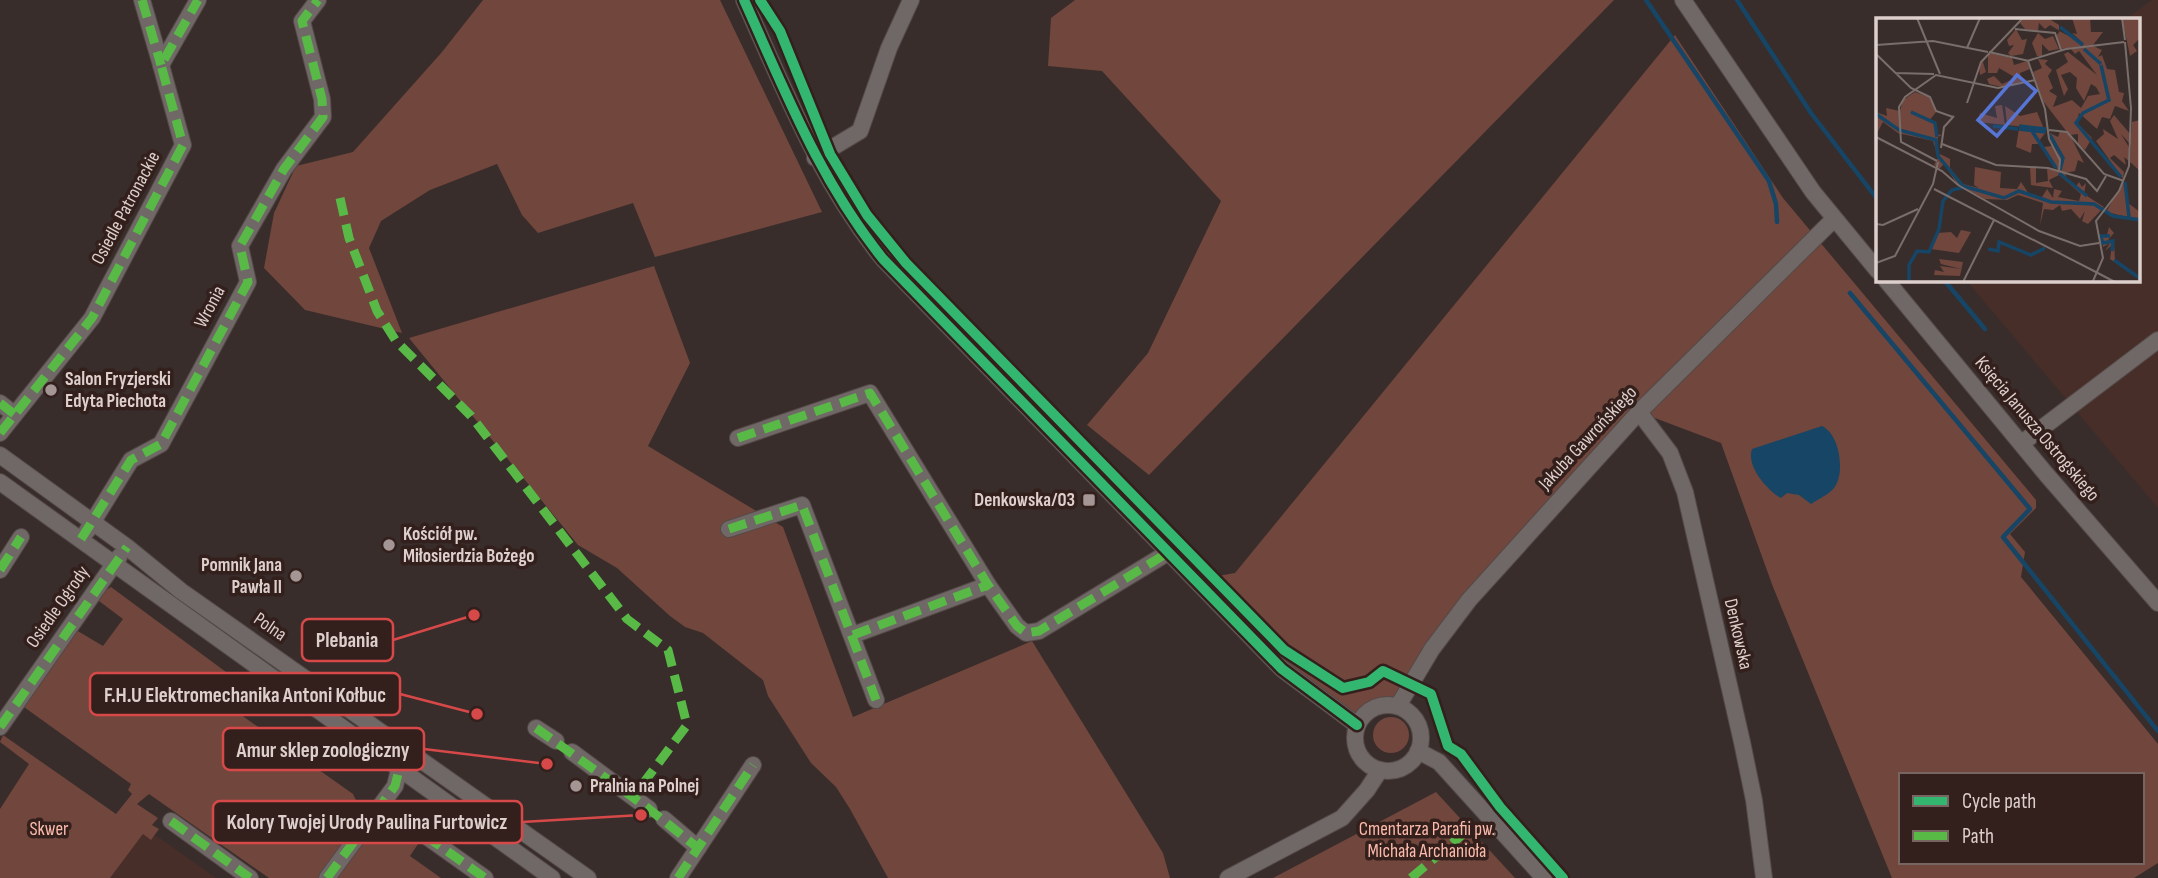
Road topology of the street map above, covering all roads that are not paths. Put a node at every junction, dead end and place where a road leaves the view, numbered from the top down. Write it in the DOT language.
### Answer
graph roads {
  1 [pos="142,0"];
  2 [pos="318,0"];
  3 [pos="744,0"];
  4 [pos="911,0"];
  5 [pos="1682,0"];
  6 [pos="195,1"];
  7 [pos="161,65"];
  8 [pos="815,158"];
  9 [pos="1834,219"];
  10 [pos="1876,269"];
  11 [pos="1888,282"];
  12 [pos="2158,340"];
  13 [pos="0,403"];
  14 [pos="1639,412"];
  15 [pos="14,414"];
  16 [pos="0,433"];
  17 [pos="738,438"];
  18 [pos="2021,443"];
  19 [pos="0,455"];
  20 [pos="0,482"];
  21 [pos="94,523"];
  22 [pos="729,529"];
  23 [pos="21,537"];
  24 [pos="82,539"];
  25 [pos="127,547"];
  26 [pos="1169,552"];
  27 [pos="114,564"];
  28 [pos="0,570"];
  29 [pos="988,585"];
  30 [pos="2158,603"];
  31 [pos="853,635"];
  32 [pos="876,700"];
  33 [pos="1398,706"];
  34 [pos="1357,725"];
  35 [pos="0,727"];
  36 [pos="536,728"];
  37 [pos="556,741"];
  38 [pos="1418,751"];
  39 [pos="572,752"];
  40 [pos="753,765"];
  41 [pos="399,769"];
  42 [pos="1380,770"];
  43 [pos="649,809"];
  44 [pos="377,812"];
  45 [pos="664,819"];
  46 [pos="171,821"];
  47 [pos="698,848"];
  48 [pos="250,878"];
  49 [pos="327,878"];
  50 [pos="485,878"];
  51 [pos="552,878"];
  52 [pos="588,878"];
  53 [pos="677,878"];
  54 [pos="1228,878"];
  55 [pos="1544,878"];
  56 [pos="1763,878"];
  1 -- 7 [label="street, Osiedle Patronackie"];
  2 -- 21 [label="street, Wronia"];
  3 -- 8 [label="street"];
  4 -- 8 [label="street"];
  5 -- 9 [label="street"];
  6 -- 7 [label="street"];
  7 -- 15 [label="street, Osiedle Patronackie"];
  8 -- 26 [label="street"];
  9 -- 10 [label="street"];
  9 -- 14 [label="street, Jakuba Gawrońskiego"];
  11 -- 18 [label="street, Księcia Janusza Ostrogskiego"];
  12 -- 18 [label="street"];
  13 -- 15 [label="street"];
  14 -- 33 [label="street, Jakuba Gawrońskiego"];
  14 -- 56 [label="street, Denkowska"];
  15 -- 16 [label="street, Osiedle Patronackie"];
  17 -- 29 [label="street"];
  18 -- 30 [label="street, Księcia Janusza Ostrogskiego"];
  19 -- 21 [label="street, Polna"];
  20 -- 24 [label="street, Polna"];
  21 -- 24 [label="street, Wronia"];
  21 -- 25 [label="street, Polna"];
  22 -- 31 [label="street"];
  23 -- 28 [label="street"];
  24 -- 27 [label="street, Polna"];
  25 -- 27 [label="street, Osiedle Ogrody"];
  25 -- 52 [label="street, Polna"];
  26 -- 29 [label="street"];
  26 -- 34 [label="street"];
  27 -- 35 [label="street, Osiedle Ogrody"];
  27 -- 41 [label="street, Polna"];
  29 -- 31 [label="street"];
  31 -- 32 [label="street"];
  33 -- 34 [label="street"];
  33 -- 38 [label="street"];
  34 -- 42 [label="street"];
  36 -- 37 [label="street"];
  38 -- 42 [label="street"];
  38 -- 55 [label="street"];
  39 -- 43 [label="street"];
  40 -- 47 [label="street"];
  41 -- 44 [label="street"];
  41 -- 51 [label="street, Polna"];
  42 -- 54 [label="street"];
  44 -- 49 [label="street"];
  44 -- 50 [label="street"];
  45 -- 47 [label="street"];
  46 -- 48 [label="street"];
  47 -- 53 [label="street"];
}
